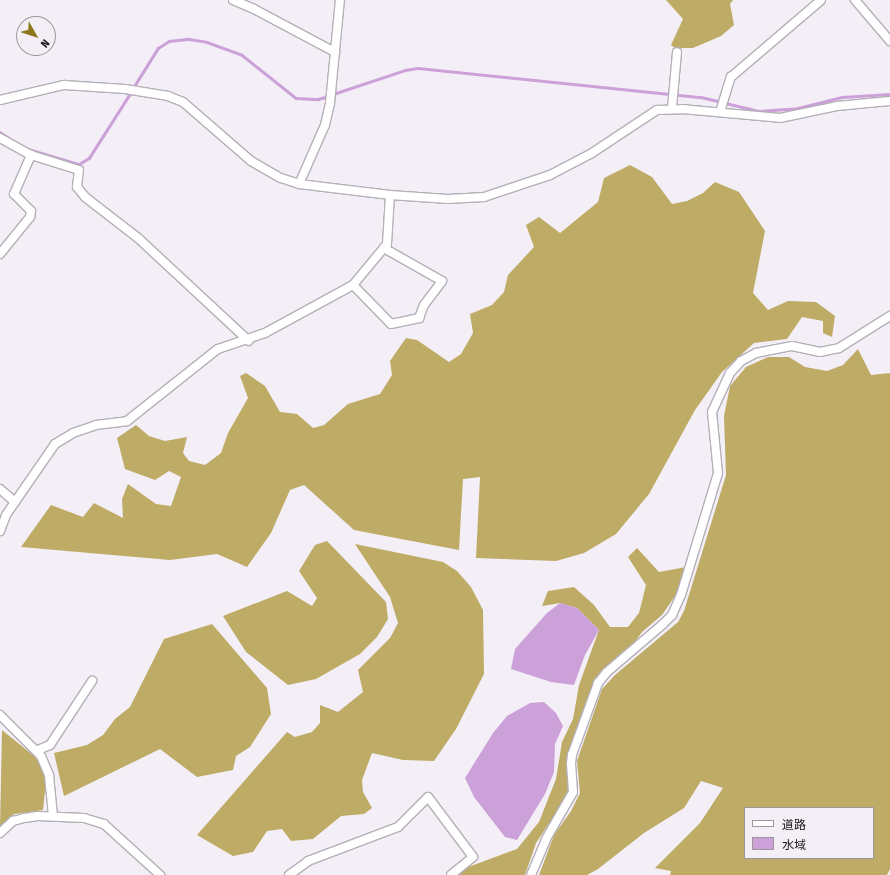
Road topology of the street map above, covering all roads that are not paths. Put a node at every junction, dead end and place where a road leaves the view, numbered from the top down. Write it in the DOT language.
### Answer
graph roads {
  1 [pos="232,0"];
  2 [pos="340,0"];
  3 [pos="821,0"];
  4 [pos="855,0"];
  5 [pos="890,41"];
  6 [pos="335,52"];
  7 [pos="677,52"];
  8 [pos="0,100"];
  9 [pos="890,101"];
  10 [pos="672,105"];
  11 [pos="721,109"];
  12 [pos="0,138"];
  13 [pos="31,155"];
  14 [pos="299,184"];
  15 [pos="390,195"];
  16 [pos="384,248"];
  17 [pos="0,254"];
  18 [pos="353,285"];
  19 [pos="890,316"];
  20 [pos="249,341"];
  21 [pos="0,489"];
  22 [pos="15,502"];
  23 [pos="0,532"];
  24 [pos="92,681"];
  25 [pos="0,715"];
  26 [pos="38,750"];
  27 [pos="53,816"];
  28 [pos="0,832"];
  29 [pos="160,875"];
  30 [pos="289,875"];
  31 [pos="451,875"];
  32 [pos="531,875"];
  1 -- 6 [label="street"];
  2 -- 6 [label="street"];
  3 -- 11 [label="street"];
  4 -- 5 [label="street"];
  6 -- 14 [label="street"];
  7 -- 10 [label="street"];
  8 -- 14 [label="street"];
  9 -- 11 [label="street"];
  10 -- 11 [label="street"];
  10 -- 15 [label="street"];
  12 -- 13 [label="street"];
  13 -- 17 [label="street"];
  13 -- 20 [label="street"];
  14 -- 15 [label="street"];
  15 -- 16 [label="street"];
  16 -- 18 [label="street"];
  16 -- 18 [label="street"];
  18 -- 20 [label="street"];
  19 -- 32 [label="street"];
  20 -- 22 [label="street"];
  21 -- 22 [label="street"];
  22 -- 23 [label="street"];
  24 -- 26 [label="street"];
  25 -- 26 [label="street"];
  26 -- 27 [label="street"];
  27 -- 28 [label="street"];
  27 -- 29 [label="street"];
  30 -- 31 [label="street"];
}
